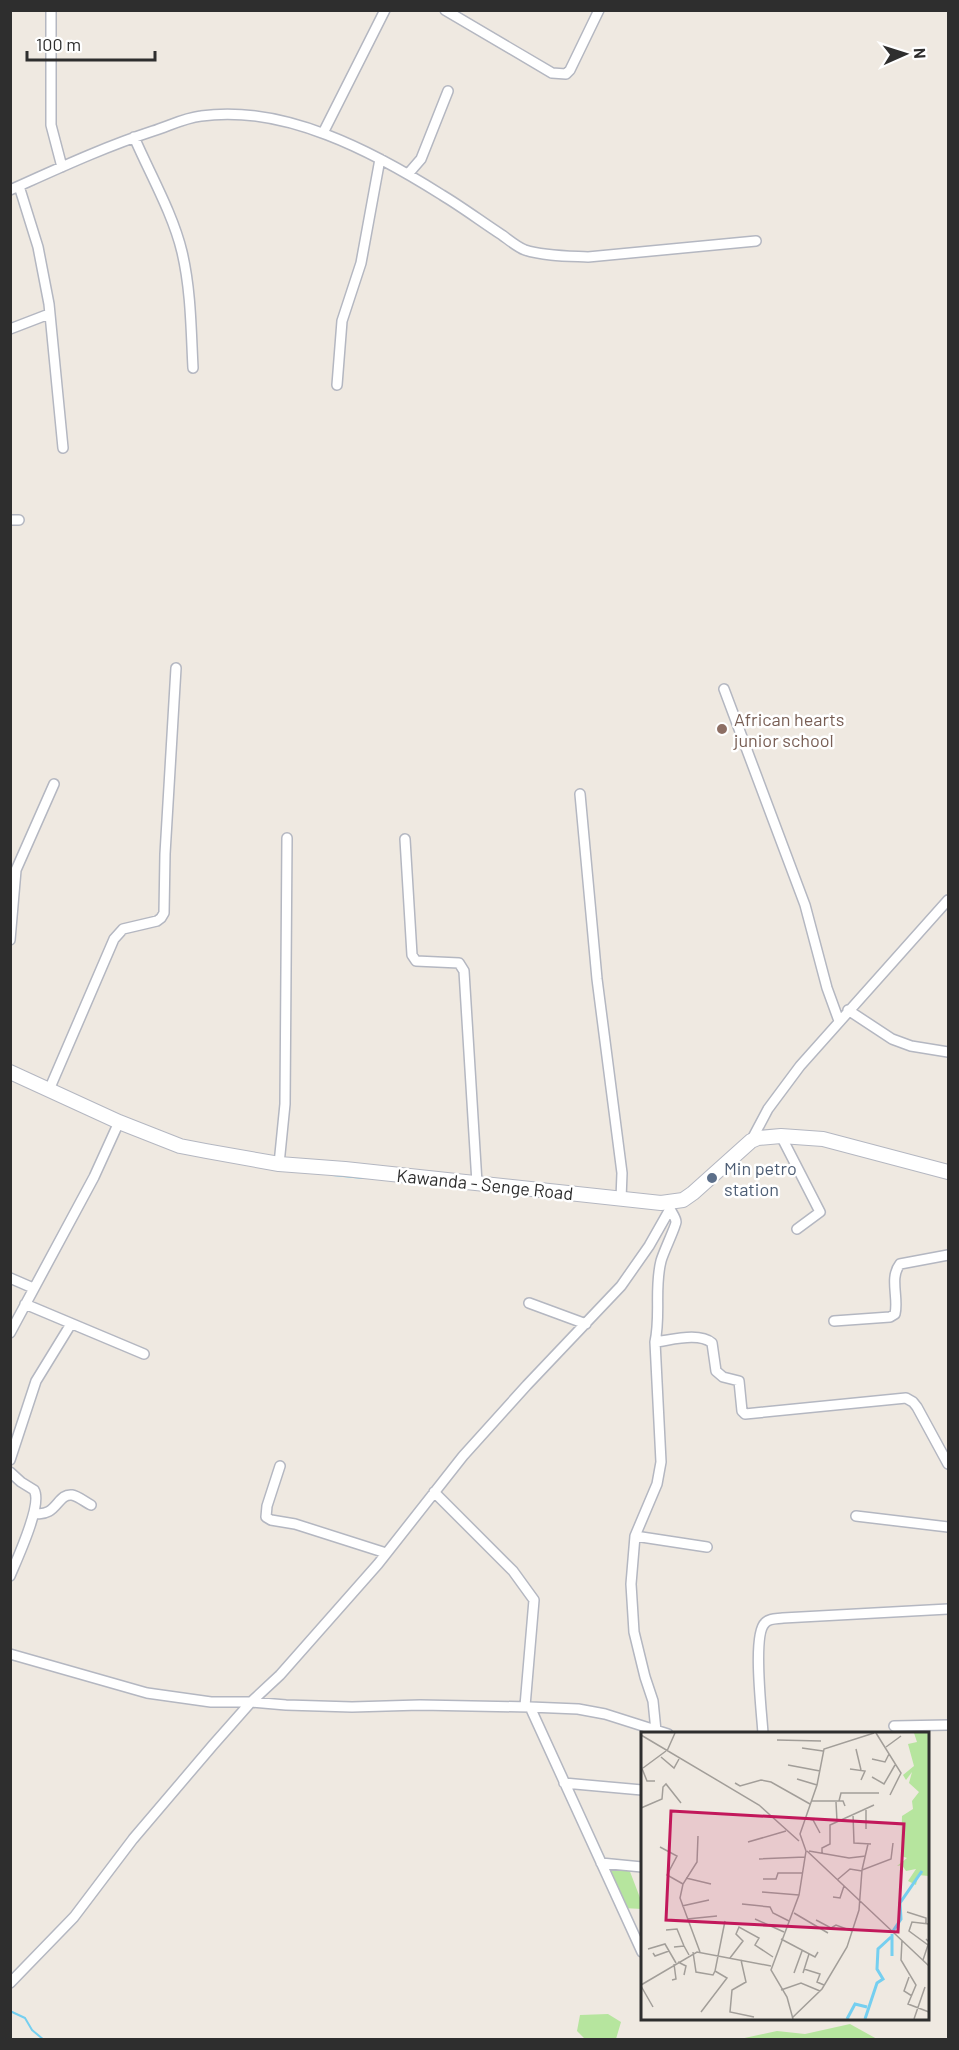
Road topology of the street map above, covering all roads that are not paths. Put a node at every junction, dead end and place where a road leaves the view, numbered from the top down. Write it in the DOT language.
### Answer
graph roads {
  1 [pos="51,10"];
  2 [pos="385,10"];
  3 [pos="446,10"];
  4 [pos="599,10"];
  5 [pos="448,91"];
  6 [pos="323,133"];
  7 [pos="134,137"];
  8 [pos="380,159"];
  9 [pos="62,167"];
  10 [pos="408,174"];
  11 [pos="15,188"];
  12 [pos="756,241"];
  13 [pos="49,314"];
  14 [pos="10,329"];
  15 [pos="193,368"];
  16 [pos="337,385"];
  17 [pos="63,448"];
  18 [pos="176,668"];
  19 [pos="724,689"];
  20 [pos="54,784"];
  21 [pos="580,794"];
  22 [pos="287,838"];
  23 [pos="405,839"];
  24 [pos="948,900"];
  25 [pos="10,940"];
  26 [pos="848,1010"];
  27 [pos="839,1021"];
  28 [pos="948,1052"];
  29 [pos="10,1072"];
  30 [pos="49,1090"];
  31 [pos="119,1122"];
  32 [pos="781,1136"];
  33 [pos="751,1141"];
  34 [pos="279,1164"];
  35 [pos="948,1172"];
  36 [pos="477,1183"];
  37 [pos="621,1199"];
  38 [pos="671,1206"];
  39 [pos="797,1229"];
  40 [pos="948,1255"];
  41 [pos="10,1278"];
  42 [pos="33,1288"];
  43 [pos="530,1303"];
  44 [pos="25,1304"];
  45 [pos="834,1321"];
  46 [pos="71,1324"];
  47 [pos="585,1324"];
  48 [pos="10,1333"];
  49 [pos="656,1342"];
  50 [pos="144,1354"];
  51 [pos="10,1460"];
  52 [pos="948,1461"];
  53 [pos="280,1466"];
  54 [pos="10,1472"];
  55 [pos="434,1492"];
  56 [pos="91,1504"];
  57 [pos="34,1513"];
  58 [pos="856,1516"];
  59 [pos="948,1527"];
  60 [pos="635,1536"];
  61 [pos="707,1547"];
  62 [pos="386,1553"];
  63 [pos="10,1576"];
  64 [pos="948,1609"];
  65 [pos="10,1654"];
  66 [pos="251,1702"];
  67 [pos="527,1707"];
  68 [pos="948,1725"];
  69 [pos="894,1726"];
  70 [pos="656,1731"];
  71 [pos="660,1732"];
  72 [pos="763,1732"];
  73 [pos="564,1783"];
  74 [pos="641,1790"];
  75 [pos="601,1863"];
  76 [pos="641,1867"];
  77 [pos="641,1950"];
  78 [pos="10,1983"];
  1 -- 9 [label="street"];
  2 -- 6 [label="street"];
  3 -- 4 [label="street"];
  5 -- 10 [label="street"];
  6 -- 7 [label="street"];
  6 -- 8 [label="street"];
  7 -- 9 [label="street"];
  7 -- 15 [label="street"];
  8 -- 10 [label="street"];
  8 -- 16 [label="street"];
  9 -- 11 [label="street"];
  10 -- 12 [label="street"];
  11 -- 13 [label="street"];
  13 -- 14 [label="street"];
  13 -- 17 [label="street"];
  18 -- 30 [label="street"];
  19 -- 27 [label="street"];
  20 -- 25 [label="street"];
  21 -- 37 [label="street"];
  22 -- 34 [label="street"];
  23 -- 36 [label="street"];
  24 -- 26 [label="street"];
  26 -- 27 [label="street"];
  26 -- 28 [label="street"];
  27 -- 33 [label="street"];
  29 -- 30 [label="street, Kawanda - Senge Road"];
  30 -- 31 [label="street, Kawanda - Senge Road"];
  31 -- 34 [label="street, Kawanda - Senge Road"];
  31 -- 42 [label="street"];
  32 -- 33 [label="street"];
  32 -- 35 [label="street"];
  32 -- 39 [label="street"];
  33 -- 38 [label="street"];
  34 -- 36 [label="street, Kawanda - Senge Road"];
  36 -- 37 [label="street, Kawanda - Senge Road"];
  37 -- 38 [label="street, Kawanda - Senge Road"];
  38 -- 47 [label="street"];
  38 -- 49 [label="street"];
  40 -- 45 [label="street"];
  41 -- 42 [label="street"];
  42 -- 44 [label="street"];
  43 -- 47 [label="street"];
  44 -- 46 [label="street"];
  44 -- 48 [label="street"];
  46 -- 50 [label="street"];
  46 -- 51 [label="street"];
  47 -- 55 [label="street"];
  49 -- 52 [label="street"];
  49 -- 60 [label="street"];
  53 -- 62 [label="street"];
  54 -- 57 [label="street"];
  55 -- 62 [label="street"];
  55 -- 67 [label="street"];
  56 -- 57 [label="street"];
  57 -- 63 [label="street"];
  58 -- 59 [label="street"];
  60 -- 61 [label="street"];
  60 -- 70 [label="street"];
  62 -- 66 [label="street"];
  64 -- 72 [label="street"];
  65 -- 66 [label="street"];
  66 -- 67 [label="street"];
  66 -- 78 [label="street"];
  67 -- 70 [label="street"];
  67 -- 73 [label="street"];
  68 -- 69 [label="street"];
  70 -- 71 [label="street"];
  73 -- 74 [label="street"];
  73 -- 75 [label="street"];
  75 -- 76 [label="street"];
  75 -- 77 [label="street"];
}
